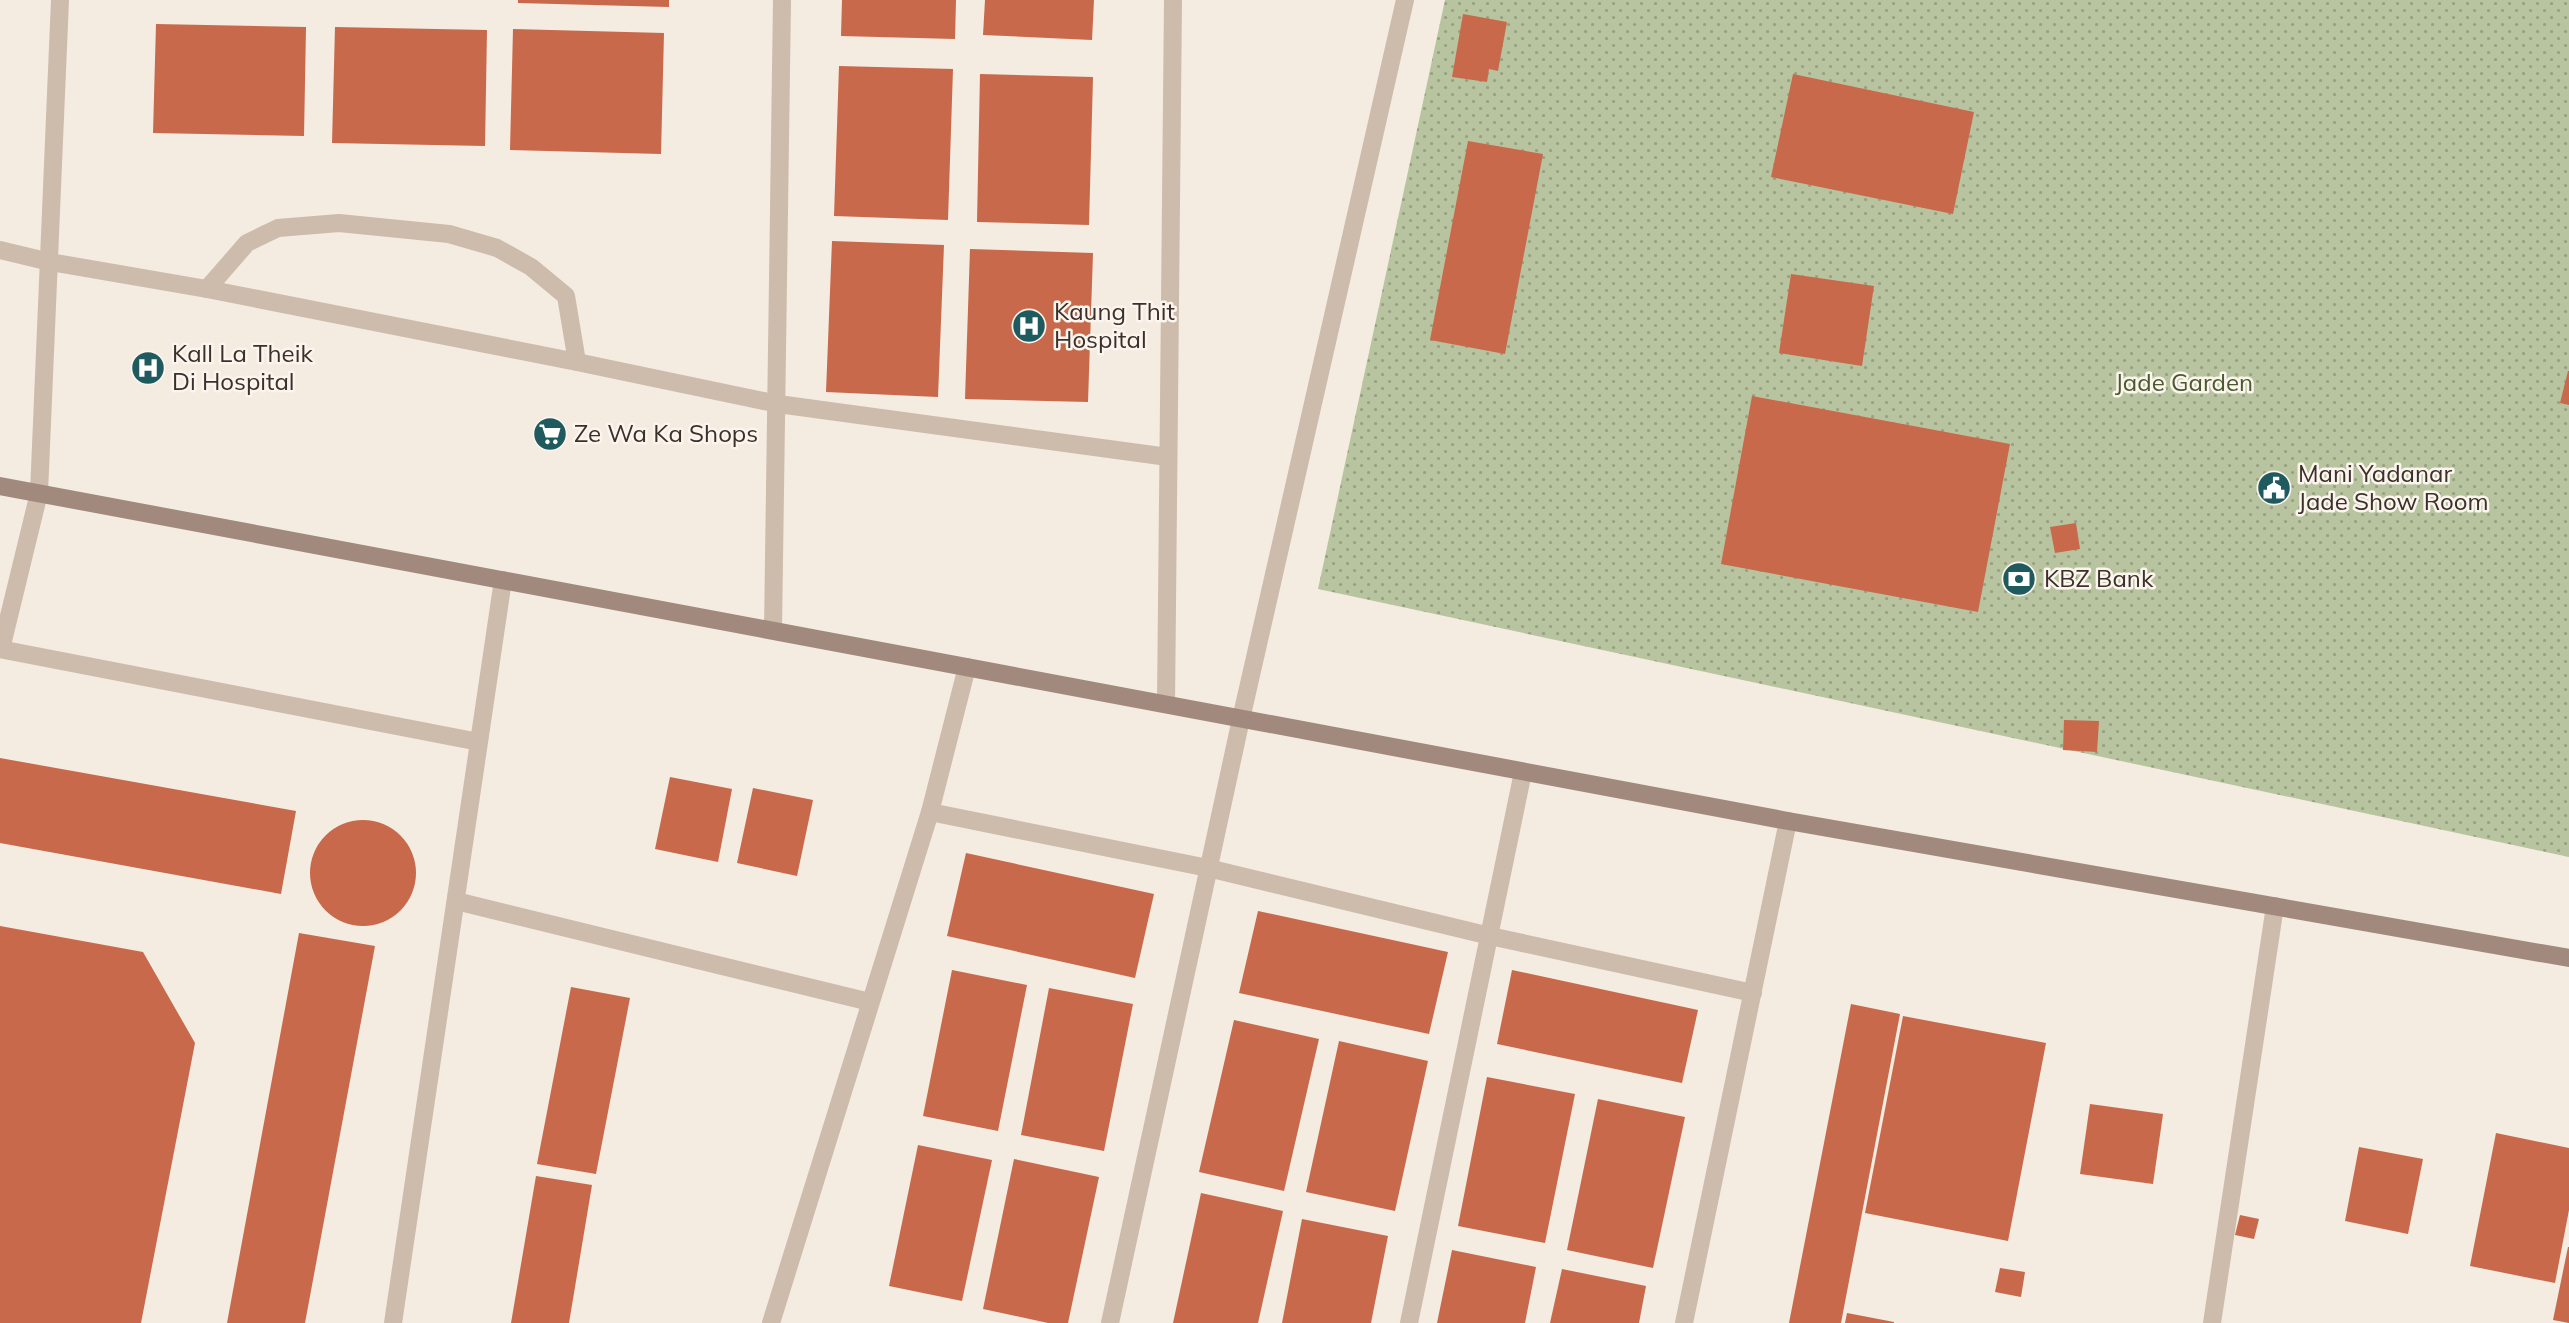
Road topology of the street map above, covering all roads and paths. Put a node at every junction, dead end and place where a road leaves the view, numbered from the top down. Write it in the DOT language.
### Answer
graph roads {
  1 [pos="60,0"];
  2 [pos="782,0"];
  3 [pos="1173,0"];
  4 [pos="1405,0"];
  5 [pos="0,250"];
  6 [pos="50,262"];
  7 [pos="207,289"];
  8 [pos="577,362"];
  9 [pos="778,404"];
  10 [pos="1168,457"];
  11 [pos="0,486"];
  12 [pos="39,493"];
  13 [pos="503,580"];
  14 [pos="773,630"];
  15 [pos="0,649"];
  16 [pos="967,667"];
  17 [pos="1166,704"];
  18 [pos="1241,719"];
  19 [pos="479,742"];
  20 [pos="1523,772"];
  21 [pos="930,812"];
  22 [pos="1788,821"];
  23 [pos="1208,868"];
  24 [pos="456,901"];
  25 [pos="2274,906"];
  26 [pos="1490,936"];
  27 [pos="2569,958"];
  28 [pos="1753,993"];
  29 [pos="870,1002"];
  30 [pos="393,1323"];
  31 [pos="771,1323"];
  32 [pos="1110,1323"];
  33 [pos="1409,1323"];
  34 [pos="1684,1323"];
  35 [pos="2212,1323"];
  1 -- 6 [label="street"];
  2 -- 9 [label="street"];
  3 -- 10 [label="street"];
  4 -- 18 [label="street"];
  5 -- 6 [label="street"];
  6 -- 7 [label="street"];
  6 -- 12 [label="street"];
  7 -- 8 [label="street"];
  7 -- 8 [label="street"];
  8 -- 9 [label="street"];
  9 -- 10 [label="street"];
  9 -- 14 [label="street"];
  10 -- 17 [label="street"];
  11 -- 12 [label="street"];
  12 -- 13 [label="street"];
  12 -- 15 [label="street"];
  13 -- 14 [label="street"];
  13 -- 19 [label="street"];
  14 -- 16 [label="street"];
  15 -- 19 [label="street"];
  16 -- 17 [label="street"];
  16 -- 21 [label="street"];
  17 -- 18 [label="street"];
  18 -- 20 [label="street"];
  18 -- 23 [label="street"];
  19 -- 24 [label="street"];
  20 -- 22 [label="street"];
  20 -- 26 [label="street"];
  21 -- 23 [label="street"];
  21 -- 29 [label="street"];
  22 -- 25 [label="street"];
  22 -- 28 [label="street"];
  23 -- 26 [label="street"];
  23 -- 32 [label="street"];
  24 -- 29 [label="street"];
  24 -- 30 [label="street"];
  25 -- 27 [label="street"];
  25 -- 35 [label="street"];
  26 -- 28 [label="street"];
  26 -- 33 [label="street"];
  28 -- 34 [label="street"];
  29 -- 31 [label="street"];
}
